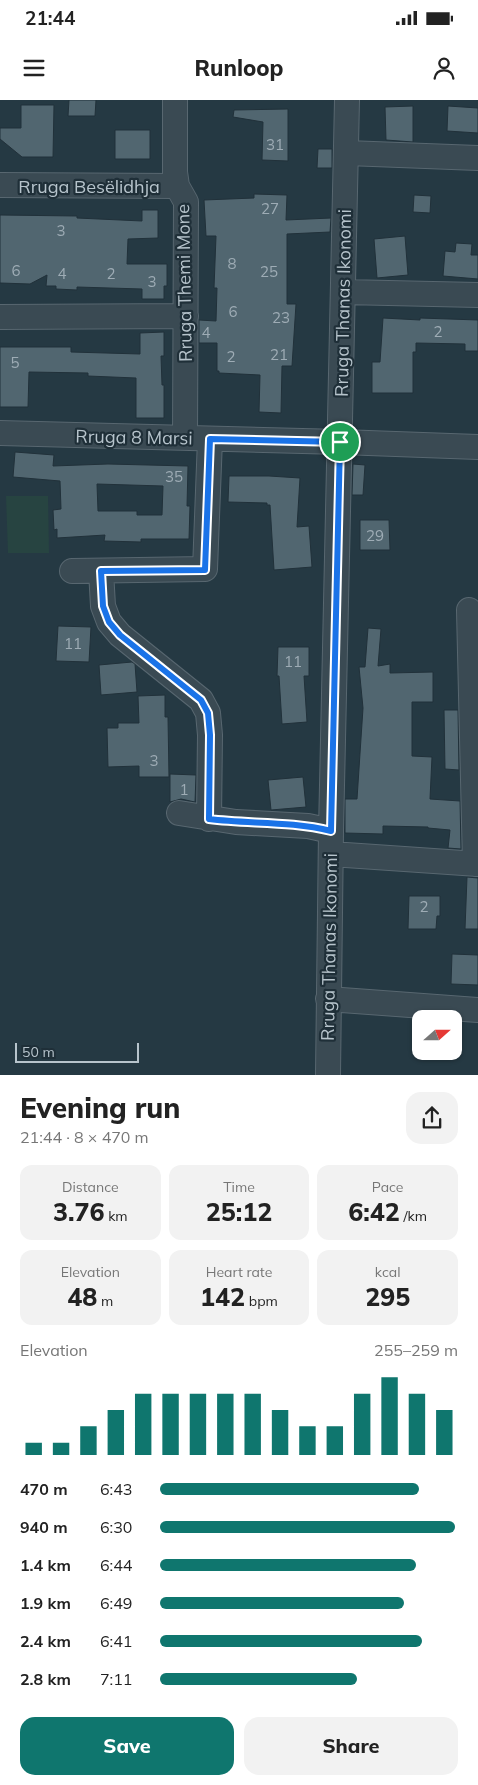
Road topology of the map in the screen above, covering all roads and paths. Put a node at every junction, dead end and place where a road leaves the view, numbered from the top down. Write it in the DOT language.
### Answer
graph roads {
  1 [pos="175,100"];
  2 [pos="348,100"];
  3 [pos="347,153"];
  4 [pos="478,158"];
  5 [pos="0,186"];
  6 [pos="177,186"];
  7 [pos="344,292"];
  8 [pos="478,295"];
  9 [pos="186,316"];
  10 [pos="0,317"];
  11 [pos="0,433"];
  12 [pos="185,438"];
  13 [pos="210,439"];
  14 [pos="340,442"];
  15 [pos="478,447"];
  16 [pos="101,571"];
  17 [pos="72,572"];
  18 [pos="469,610"];
  19 [pos="179,813"];
  20 [pos="209,819"];
  21 [pos="331,843"];
  22 [pos="477,864"];
  23 [pos="328,999"];
  24 [pos="478,1010"];
  25 [pos="328,1075"];
  1 -- 6 [label="street, Rruga Themi Mone"];
  2 -- 3 [label="street, Rruga Thanas Ikonomi"];
  3 -- 4 [label="street"];
  3 -- 7 [label="street, Rruga Thanas Ikonomi"];
  5 -- 6 [label="street, Rruga Besëlidhja"];
  6 -- 9 [label="street, Rruga Themi Mone"];
  7 -- 8 [label="street"];
  7 -- 14 [label="street, Rruga Thanas Ikonomi"];
  9 -- 10 [label="street"];
  9 -- 12 [label="street, Rruga Themi Mone"];
  11 -- 12 [label="street, Rruga 8 Marsi"];
  12 -- 13 [label="street, Rruga 8 Marsi"];
  13 -- 14 [label="street, Rruga 8 Marsi"];
  13 -- 16 [label="street"];
  14 -- 15 [label="street, Rruga 8 Marsi"];
  14 -- 21 [label="street, Rruga Thanas Ikonomi"];
  16 -- 17 [label="street"];
  16 -- 20 [label="street"];
  18 -- 22 [label="street"];
  19 -- 20 [label="street"];
  20 -- 21 [label="street"];
  21 -- 22 [label="street"];
  21 -- 23 [label="street, Rruga Thanas Ikonomi"];
  23 -- 24 [label="street"];
  23 -- 25 [label="street, Rruga Thanas Ikonomi"];
}
